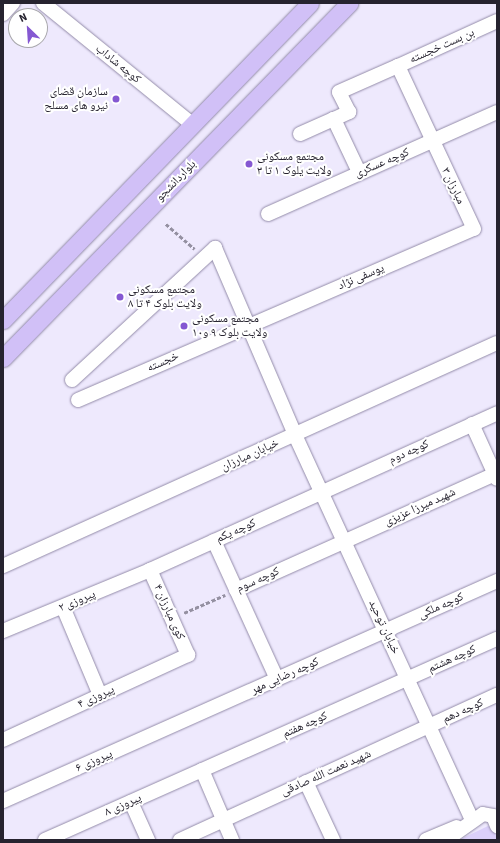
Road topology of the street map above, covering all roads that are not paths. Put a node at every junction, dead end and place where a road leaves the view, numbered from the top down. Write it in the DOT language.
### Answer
graph roads {
  1 [pos="13,3"];
  2 [pos="43,3"];
  3 [pos="310,3"];
  4 [pos="349,3"];
  5 [pos="3,14"];
  6 [pos="497,21"];
  7 [pos="398,66"];
  8 [pos="497,112"];
  9 [pos="334,119"];
  10 [pos="193,125"];
  11 [pos="300,134"];
  12 [pos="432,142"];
  13 [pos="359,172"];
  14 [pos="268,214"];
  15 [pos="474,229"];
  16 [pos="3,320"];
  17 [pos="248,324"];
  18 [pos="497,343"];
  19 [pos="3,358"];
  20 [pos="72,380"];
  21 [pos="78,400"];
  22 [pos="497,413"];
  23 [pos="472,424"];
  24 [pos="295,435"];
  25 [pos="496,476"];
  26 [pos="321,492"];
  27 [pos="214,541"];
  28 [pos="344,541"];
  29 [pos="3,566"];
  30 [pos="150,570"];
  31 [pos="497,580"];
  32 [pos="236,590"];
  33 [pos="63,606"];
  34 [pos="3,631"];
  35 [pos="386,631"];
  36 [pos="497,639"];
  37 [pos="188,655"];
  38 [pos="277,679"];
  39 [pos="408,679"];
  40 [pos="497,695"];
  41 [pos="100,696"];
  42 [pos="184,720"];
  43 [pos="430,726"];
  44 [pos="3,740"];
  45 [pos="202,770"];
  46 [pos="306,782"];
  47 [pos="3,801"];
  48 [pos="131,802"];
  49 [pos="497,808"];
  50 [pos="478,817"];
  51 [pos="223,820"];
  52 [pos="497,826"];
  53 [pos="45,840"];
  54 [pos="148,840"];
  55 [pos="180,840"];
  56 [pos="232,840"];
  57 [pos="332,840"];
  58 [pos="426,840"];
  59 [pos="446,840"];
  1 -- 5 [label="street"];
  2 -- 10 [label="street, کوچه شاداب"];
  3 -- 10 [label="main road"];
  4 -- 19 [label="main road, بلواردانشجو"];
  6 -- 7 [label="street, بن بست خجسته"];
  7 -- 9 [label="street"];
  7 -- 12 [label="street, بن بست خجسته"];
  8 -- 12 [label="street, کوچه عسکری"];
  9 -- 11 [label="street"];
  9 -- 13 [label="street"];
  10 -- 16 [label="main road"];
  12 -- 13 [label="street, کوچه عسکری"];
  12 -- 15 [label="street, مبارزان ۳"];
  13 -- 14 [label="street, کوچه عسکری"];
  15 -- 17 [label="street, یوسفی نژاد"];
  17 -- 20 [label="street"];
  17 -- 21 [label="street, خجسته"];
  17 -- 24 [label="street"];
  18 -- 24 [label="street, خیابان مبارزان"];
  22 -- 23 [label="street, کوچه دوم"];
  23 -- 25 [label="street"];
  23 -- 26 [label="street, کوچه دوم"];
  24 -- 26 [label="street, خیابان توحید"];
  24 -- 29 [label="street, خیابان مبارزان"];
  25 -- 28 [label="street, شهید میرزا عزیزی"];
  26 -- 27 [label="street, کوچه یکم"];
  26 -- 28 [label="street, خیابان توحید"];
  27 -- 30 [label="street, کوچه یکم"];
  27 -- 32 [label="street"];
  28 -- 32 [label="street, کوچه سوم"];
  28 -- 35 [label="street, خیابان توحید"];
  30 -- 33 [label="street, پیروزی ۲"];
  30 -- 37 [label="street, کوی مبارزان ۴"];
  31 -- 35 [label="street, کوچه ملکی"];
  32 -- 38 [label="street"];
  33 -- 34 [label="street, پیروزی ۲"];
  33 -- 41 [label="street"];
  35 -- 38 [label="street, کوچه رضایی مهر"];
  35 -- 39 [label="street, خیابان توحید"];
  36 -- 39 [label="street, کوچه هشتم"];
  37 -- 41 [label="street, پیروزی ۴"];
  38 -- 42 [label="street, کوچه رضایی مهر"];
  39 -- 43 [label="street, خیابان توحید"];
  39 -- 45 [label="street, کوچه هفتم"];
  40 -- 43 [label="street, کوچه دهم"];
  41 -- 44 [label="street, پیروزی ۴"];
  42 -- 47 [label="street, پیروزی ۶"];
  43 -- 46 [label="street, شهید نعمت الله صادقی"];
  43 -- 50 [label="street, خیابان توحید"];
  45 -- 48 [label="street, پیروزی ۸"];
  45 -- 51 [label="street"];
  46 -- 51 [label="street, شهید نعمت الله صادقی"];
  46 -- 57 [label="street"];
  48 -- 53 [label="street, پیروزی ۸"];
  48 -- 54 [label="street"];
  49 -- 50 [label="street"];
  50 -- 52 [label="street, خیابان توحید"];
  50 -- 58 [label="street"];
  50 -- 59 [label="street"];
  51 -- 55 [label="street, شهید نعمت الله صادقی"];
  51 -- 56 [label="street"];
}
